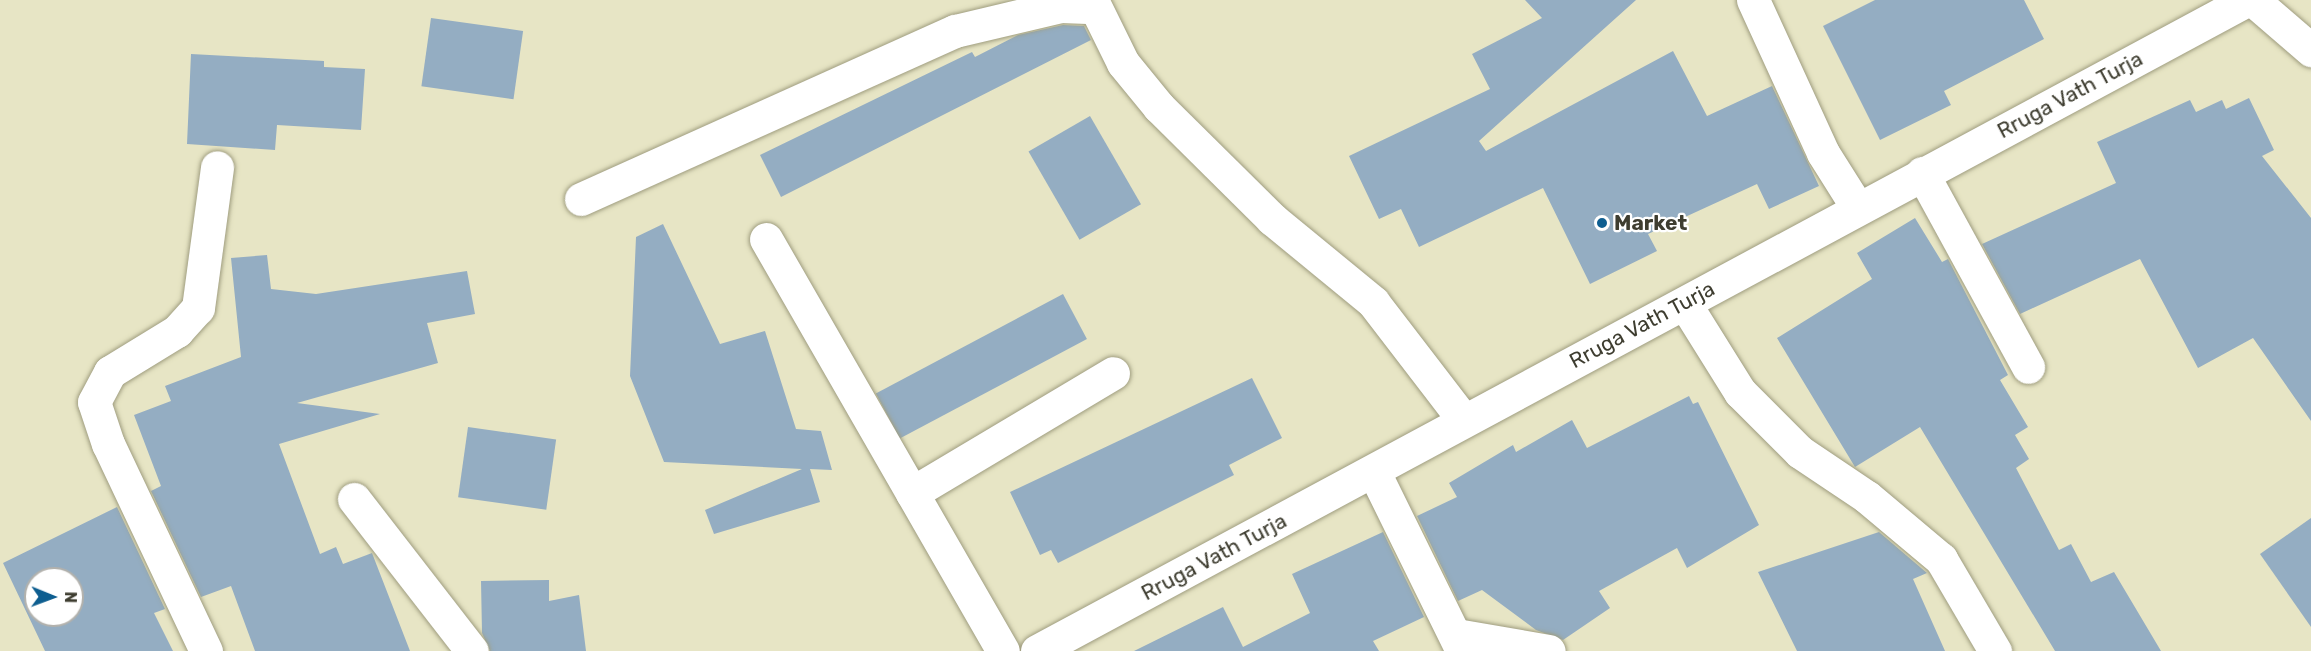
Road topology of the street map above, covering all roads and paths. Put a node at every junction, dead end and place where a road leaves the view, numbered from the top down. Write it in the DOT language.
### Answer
graph roads {
  1 [pos="1753,0"];
  2 [pos="2247,0"];
  3 [pos="2253,0"];
  4 [pos="1093,4"];
  5 [pos="2311,50"];
  6 [pos="217,167"];
  7 [pos="1922,173"];
  8 [pos="581,199"];
  9 [pos="1857,207"];
  10 [pos="766,239"];
  11 [pos="1685,304"];
  12 [pos="2028,367"];
  13 [pos="1113,373"];
  14 [pos="1462,418"];
  15 [pos="1374,472"];
  16 [pos="912,493"];
  17 [pos="354,499"];
  18 [pos="1459,643"];
  19 [pos="206,651"];
  20 [pos="472,651"];
  21 [pos="1004,651"];
  22 [pos="1037,651"];
  23 [pos="1549,651"];
  24 [pos="1995,651"];
  1 -- 9 [label="street"];
  2 -- 7 [label="street, Rruga Vath Turja"];
  3 -- 5 [label="street"];
  4 -- 8 [label="street"];
  4 -- 14 [label="street"];
  6 -- 19 [label="street"];
  7 -- 9 [label="street, Rruga Vath Turja"];
  7 -- 12 [label="street"];
  9 -- 11 [label="street, Rruga Vath Turja"];
  10 -- 16 [label="street"];
  11 -- 14 [label="street, Rruga Vath Turja"];
  11 -- 24 [label="street"];
  13 -- 16 [label="street"];
  14 -- 15 [label="street, Rruga Vath Turja"];
  15 -- 18 [label="street"];
  15 -- 22 [label="street, Rruga Vath Turja"];
  16 -- 21 [label="street"];
  17 -- 20 [label="street"];
  18 -- 23 [label="street"];
}
